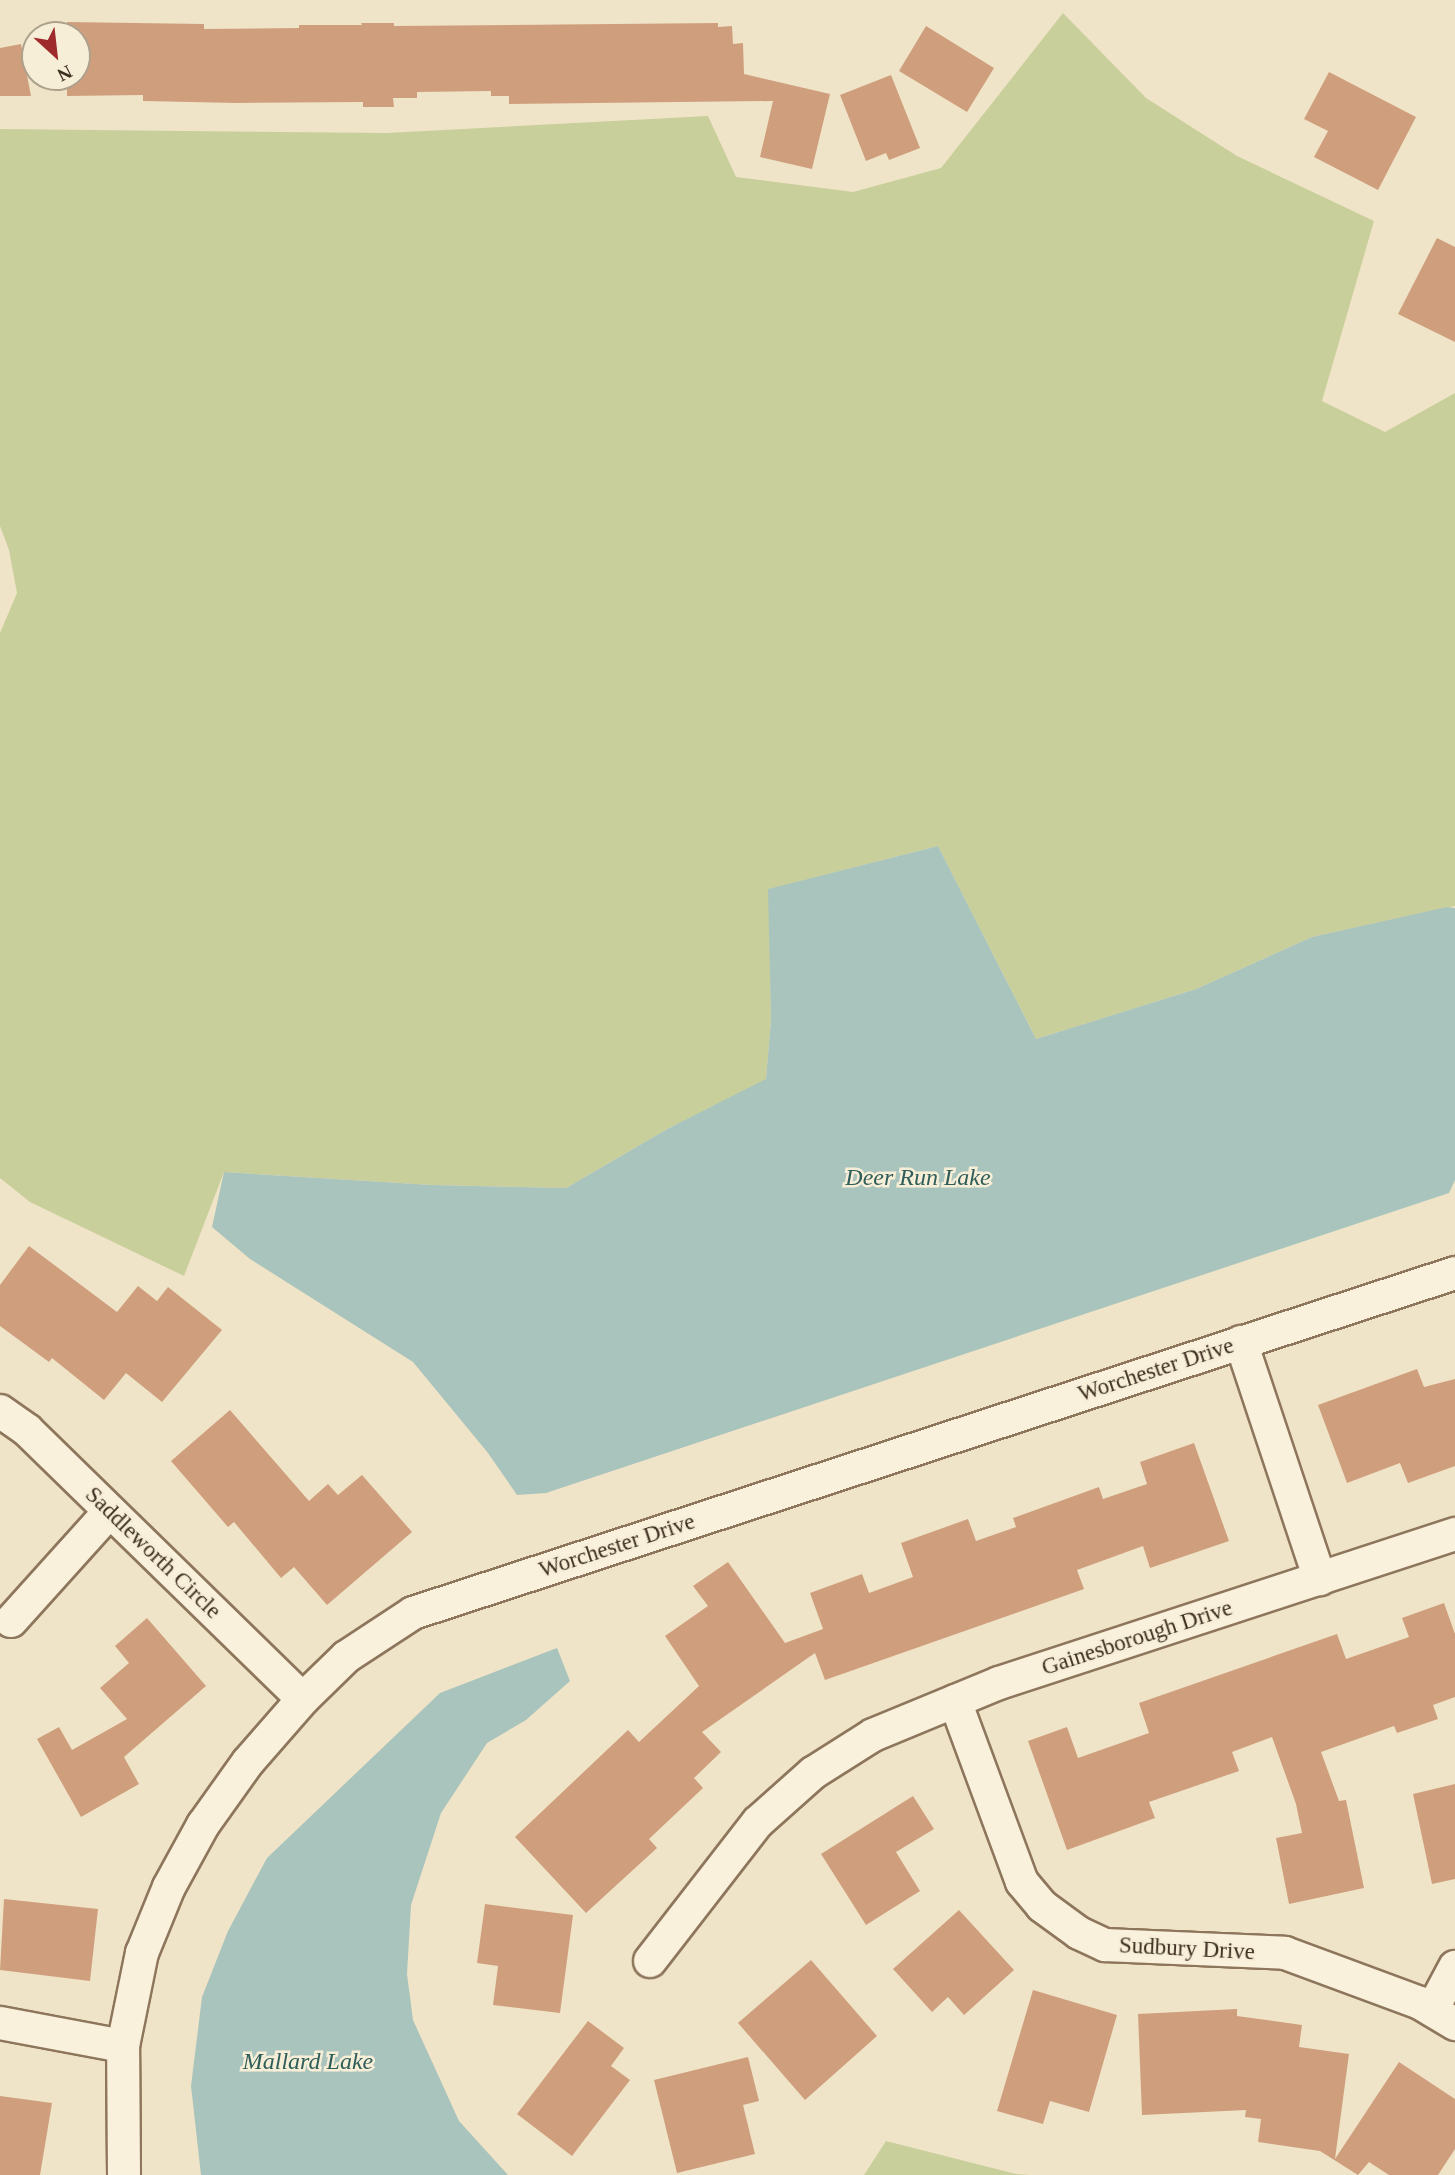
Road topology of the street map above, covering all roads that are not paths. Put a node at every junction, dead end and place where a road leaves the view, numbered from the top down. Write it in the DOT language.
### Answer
graph roads {
  1 [pos="1455,1273"];
  2 [pos="1241,1342"];
  3 [pos="0,1411"];
  4 [pos="109,1512"];
  5 [pos="1455,1534"];
  6 [pos="1320,1579"];
  7 [pos="11,1621"];
  8 [pos="303,1699"];
  9 [pos="955,1700"];
  10 [pos="650,1961"];
  11 [pos="1455,1967"];
  12 [pos="1443,2017"];
  13 [pos="0,2023"];
  14 [pos="123,2046"];
  15 [pos="124,2175"];
  1 -- 2 [label="street, Worchester Drive"];
  2 -- 6 [label="street"];
  2 -- 8 [label="street, Worchester Drive"];
  3 -- 4 [label="street, Saddleworth Circle"];
  4 -- 7 [label="street"];
  4 -- 8 [label="street, Saddleworth Circle"];
  5 -- 6 [label="street, Gainesborough Drive"];
  6 -- 9 [label="street, Gainesborough Drive"];
  8 -- 14 [label="street, Worchester Drive"];
  9 -- 10 [label="street, Gainesborough Drive"];
  9 -- 12 [label="street, Sudbury Drive"];
  11 -- 12 [label="street, Sudbury Drive"];
  13 -- 14 [label="street"];
  14 -- 15 [label="street, Worchester Drive"];
}
